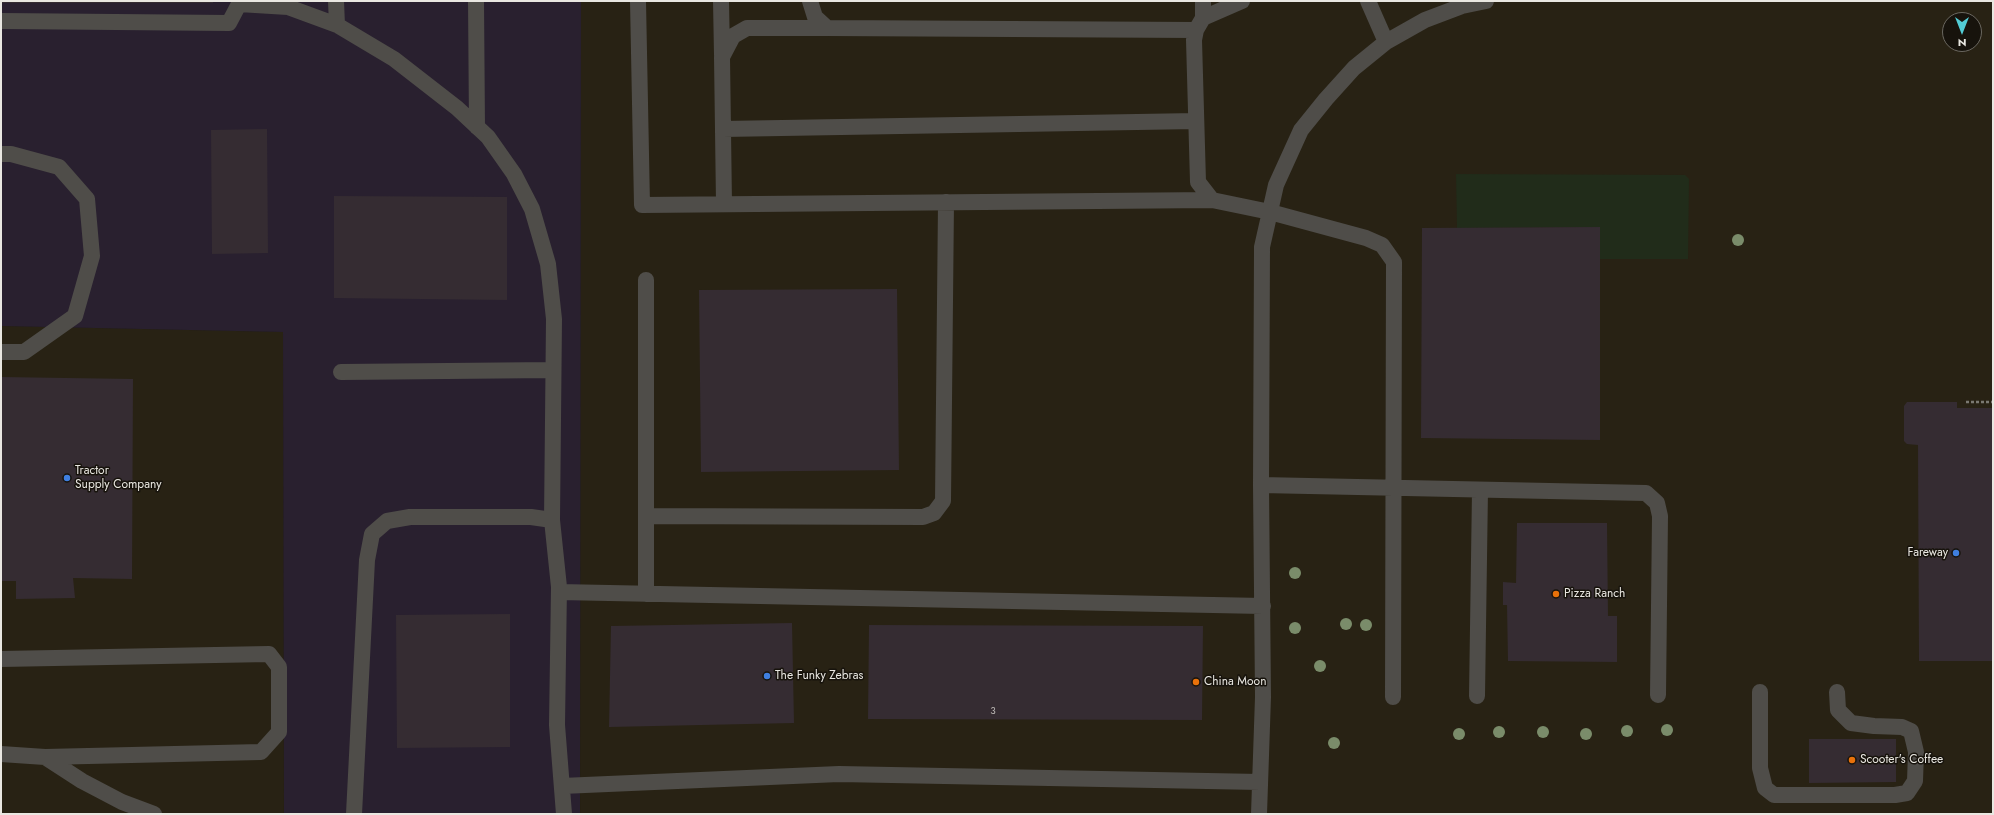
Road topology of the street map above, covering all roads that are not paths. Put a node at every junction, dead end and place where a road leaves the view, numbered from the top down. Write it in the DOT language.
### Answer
graph roads {
  1 [pos="336,1"];
  2 [pos="476,1"];
  3 [pos="638,1"];
  4 [pos="721,1"];
  5 [pos="810,1"];
  6 [pos="1203,1"];
  7 [pos="1242,1"];
  8 [pos="1368,1"];
  9 [pos="1486,1"];
  10 [pos="239,3"];
  11 [pos="1,21"];
  12 [pos="1200,24"];
  13 [pos="337,25"];
  14 [pos="827,28"];
  15 [pos="1386,42"];
  16 [pos="722,57"];
  17 [pos="1196,120"];
  18 [pos="477,127"];
  19 [pos="723,129"];
  20 [pos="1,154"];
  21 [pos="1212,200"];
  22 [pos="946,202"];
  23 [pos="724,204"];
  24 [pos="1270,212"];
  25 [pos="646,280"];
  26 [pos="1,352"];
  27 [pos="552,370"];
  28 [pos="341,372"];
  29 [pos="1261,485"];
  30 [pos="1394,488"];
  31 [pos="1480,490"];
  32 [pos="646,516"];
  33 [pos="552,520"];
  34 [pos="559,592"];
  35 [pos="646,594"];
  36 [pos="1263,606"];
  37 [pos="1,659"];
  38 [pos="1760,692"];
  39 [pos="1837,692"];
  40 [pos="1658,695"];
  41 [pos="1477,696"];
  42 [pos="1393,698"];
  43 [pos="1,754"];
  44 [pos="45,757"];
  45 [pos="1260,782"];
  46 [pos="562,786"];
  47 [pos="154,814"];
  48 [pos="354,814"];
  49 [pos="564,814"];
  50 [pos="1259,814"];
  1 -- 13 [label="lane"];
  2 -- 18 [label="lane"];
  3 -- 23 [label="lane"];
  4 -- 16 [label="lane"];
  5 -- 14 [label="lane"];
  6 -- 12 [label="lane"];
  7 -- 12 [label="lane"];
  8 -- 15 [label="lane"];
  9 -- 15 [label="lane"];
  10 -- 11 [label="lane"];
  10 -- 13 [label="lane"];
  12 -- 14 [label="lane"];
  12 -- 17 [label="lane"];
  13 -- 18 [label="lane"];
  14 -- 16 [label="lane"];
  15 -- 24 [label="lane"];
  16 -- 19 [label="lane"];
  17 -- 19 [label="lane"];
  17 -- 21 [label="lane"];
  18 -- 27 [label="lane"];
  19 -- 23 [label="lane"];
  20 -- 26 [label="lane"];
  21 -- 22 [label="lane"];
  21 -- 24 [label="lane"];
  22 -- 23 [label="lane"];
  22 -- 32 [label="lane"];
  24 -- 29 [label="lane"];
  24 -- 30 [label="lane"];
  25 -- 32 [label="lane"];
  27 -- 28 [label="lane"];
  27 -- 33 [label="lane"];
  29 -- 30 [label="lane"];
  29 -- 36 [label="lane"];
  30 -- 31 [label="lane"];
  30 -- 42 [label="lane"];
  31 -- 40 [label="lane"];
  31 -- 41 [label="lane"];
  32 -- 35 [label="lane"];
  33 -- 34 [label="lane"];
  33 -- 48 [label="lane"];
  34 -- 35 [label="lane"];
  34 -- 46 [label="lane"];
  35 -- 36 [label="lane"];
  36 -- 45 [label="lane"];
  37 -- 44 [label="lane"];
  38 -- 39 [label="lane"];
  43 -- 44 [label="lane"];
  44 -- 47 [label="lane"];
  45 -- 46 [label="lane"];
  45 -- 50 [label="lane"];
  46 -- 49 [label="lane"];
}
